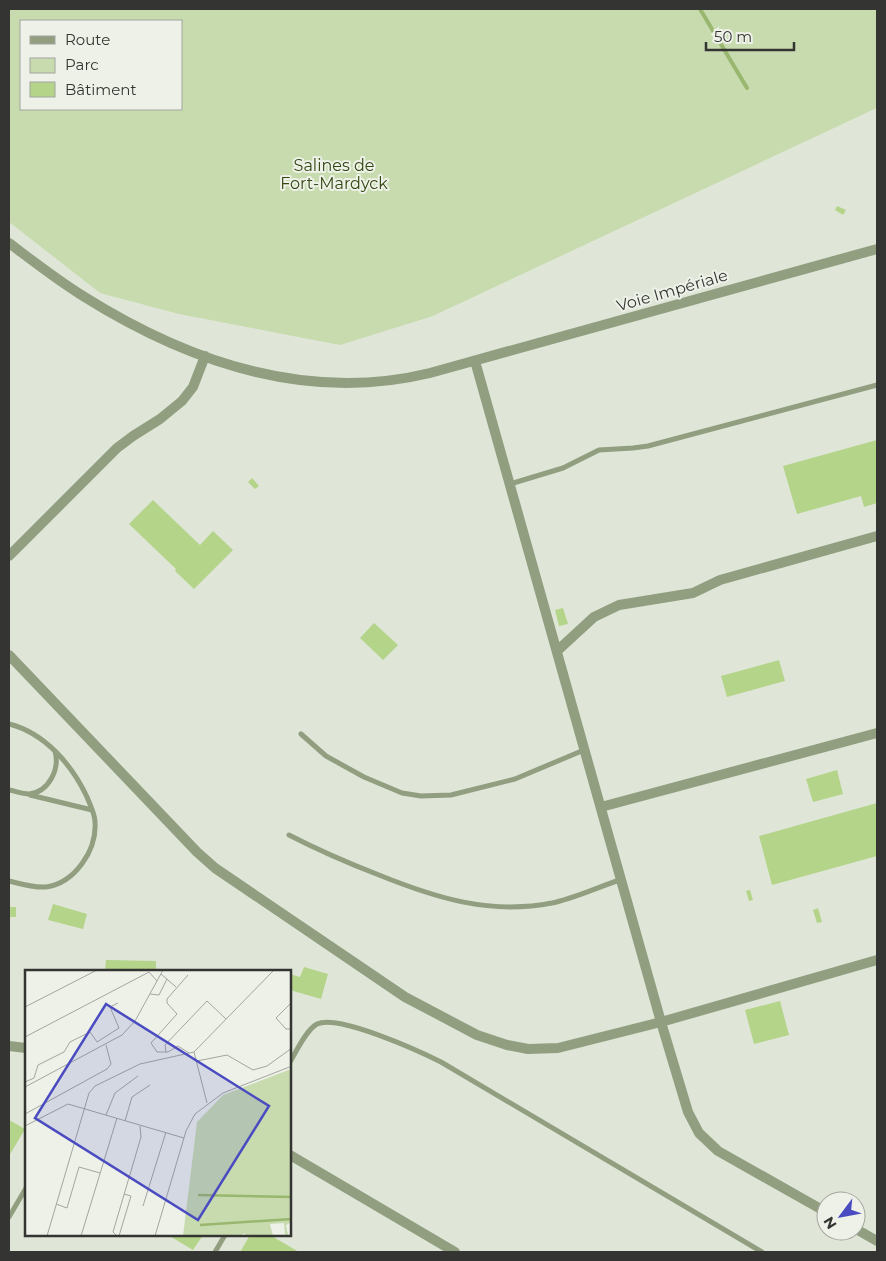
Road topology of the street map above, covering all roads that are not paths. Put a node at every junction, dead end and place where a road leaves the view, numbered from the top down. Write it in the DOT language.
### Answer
graph roads {
  1 [pos="9,243"];
  2 [pos="877,249"];
  3 [pos="205,356"];
  4 [pos="475,361"];
  5 [pos="877,385"];
  6 [pos="510,484"];
  7 [pos="877,536"];
  8 [pos="9,556"];
  9 [pos="557,651"];
  10 [pos="9,655"];
  11 [pos="9,724"];
  12 [pos="877,733"];
  13 [pos="300,734"];
  14 [pos="585,750"];
  15 [pos="55,751"];
  16 [pos="9,790"];
  17 [pos="27,794"];
  18 [pos="601,807"];
  19 [pos="92,810"];
  20 [pos="289,835"];
  21 [pos="621,880"];
  22 [pos="9,881"];
  23 [pos="877,960"];
  24 [pos="661,1022"];
  25 [pos="9,1046"];
  26 [pos="25,1048"];
  27 [pos="291,1060"];
  28 [pos="291,1156"];
  29 [pos="25,1190"];
  30 [pos="816,1206"];
  31 [pos="9,1216"];
  32 [pos="866,1235"];
  33 [pos="224,1236"];
  34 [pos="877,1241"];
  35 [pos="214,1252"];
  36 [pos="455,1252"];
  37 [pos="762,1252"];
  1 -- 3 [label="street, Voie Impériale"];
  2 -- 4 [label="street, Voie Impériale"];
  3 -- 4 [label="street, Voie Impériale"];
  3 -- 8 [label="street"];
  4 -- 6 [label="street"];
  5 -- 6 [label="lane"];
  6 -- 9 [label="street"];
  7 -- 9 [label="street"];
  9 -- 14 [label="street"];
  10 -- 24 [label="street"];
  11 -- 15 [label="lane"];
  12 -- 18 [label="street"];
  13 -- 14 [label="lane"];
  14 -- 18 [label="street"];
  15 -- 17 [label="lane"];
  15 -- 19 [label="lane"];
  16 -- 17 [label="lane"];
  17 -- 19 [label="lane"];
  18 -- 21 [label="street"];
  19 -- 22 [label="lane"];
  20 -- 21 [label="lane"];
  21 -- 24 [label="street"];
  23 -- 24 [label="street"];
  24 -- 30 [label="street"];
  25 -- 26 [label="street"];
  27 -- 37 [label="lane"];
  28 -- 36 [label="street"];
  29 -- 31 [label="lane"];
  32 -- 34 [label="street"];
  33 -- 35 [label="lane"];
}
